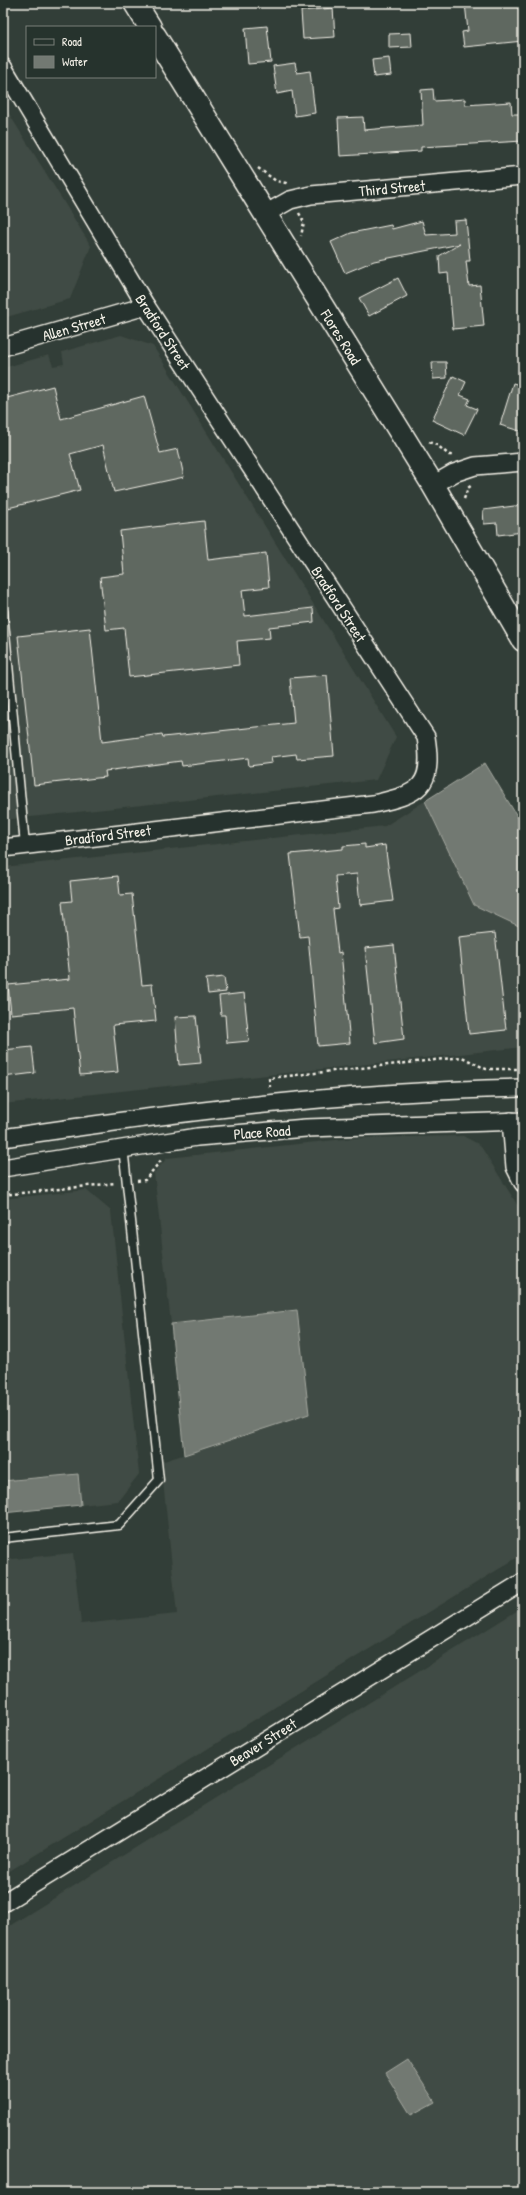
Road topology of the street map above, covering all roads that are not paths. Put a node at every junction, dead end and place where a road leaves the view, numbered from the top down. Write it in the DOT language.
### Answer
graph roads {
  1 [pos="135,3"];
  2 [pos="149,26"];
  3 [pos="156,38"];
  4 [pos="3,67"];
  5 [pos="523,176"];
  6 [pos="265,214"];
  7 [pos="146,306"];
  8 [pos="3,347"];
  9 [pos="523,462"];
  10 [pos="433,485"];
  11 [pos="3,611"];
  12 [pos="523,640"];
  13 [pos="3,844"];
  14 [pos="25,845"];
  15 [pos="3,848"];
  16 [pos="523,1088"];
  17 [pos="517,1121"];
  18 [pos="3,1138"];
  19 [pos="123,1147"];
  20 [pos="3,1168"];
  21 [pos="523,1183"];
  22 [pos="3,1538"];
  23 [pos="523,1582"];
  24 [pos="3,1903"];
  1 -- 2 [label="main road"];
  3 -- 6 [label="main road, Flores Road"];
  4 -- 7 [label="street, Bradford Street"];
  5 -- 6 [label="street, Third Street"];
  6 -- 10 [label="main road, Flores Road"];
  7 -- 8 [label="street, Allen Street"];
  7 -- 14 [label="street, Bradford Street"];
  9 -- 10 [label="street"];
  10 -- 12 [label="main road, Flores Road"];
  11 -- 14 [label="lane"];
  13 -- 15 [label="lane"];
  14 -- 15 [label="street, Bradford Street"];
  16 -- 18 [label="street, Place Road"];
  17 -- 19 [label="street, Place Road"];
  17 -- 21 [label="street"];
  19 -- 20 [label="street, Place Road"];
  19 -- 22 [label="lane"];
  23 -- 24 [label="street, Beaver Street"];
}
